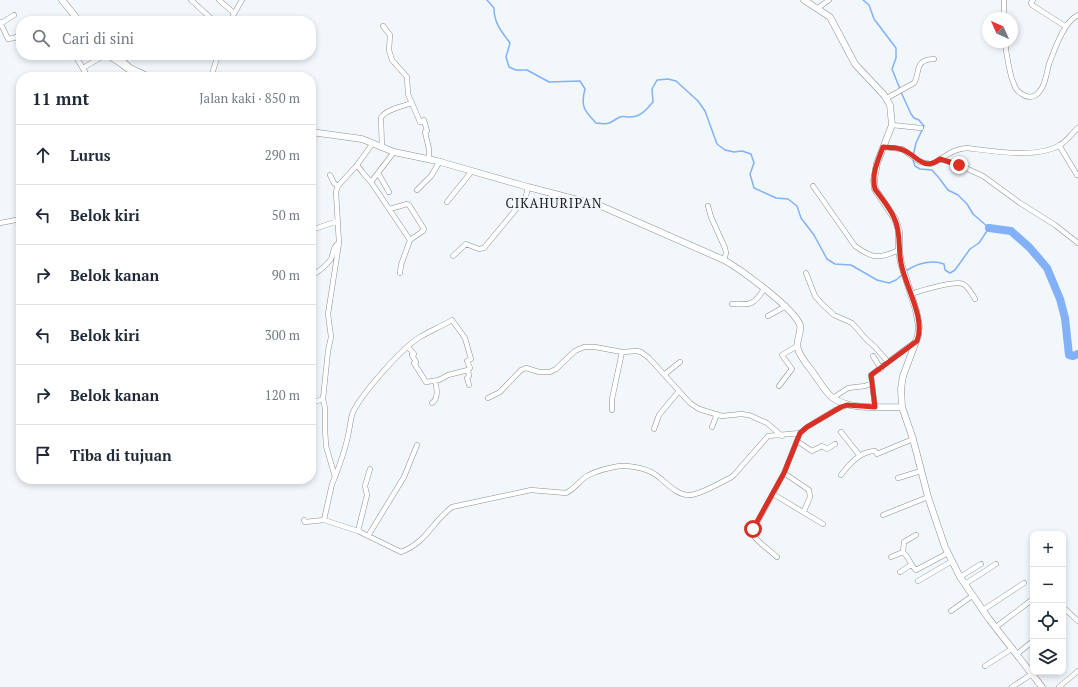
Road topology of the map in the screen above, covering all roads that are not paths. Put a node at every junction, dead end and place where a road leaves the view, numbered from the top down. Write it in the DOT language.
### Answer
graph roads {
  1 [pos="62,0"];
  2 [pos="191,0"];
  3 [pos="219,0"];
  4 [pos="242,0"];
  5 [pos="804,0"];
  6 [pos="829,0"];
  7 [pos="1004,0"];
  8 [pos="1033,0"];
  9 [pos="818,8"];
  10 [pos="1004,12"];
  11 [pos="234,14"];
  12 [pos="14,15"];
  13 [pos="1078,15"];
  14 [pos="75,16"];
  15 [pos="209,16"];
  16 [pos="0,23"];
  17 [pos="383,26"];
  18 [pos="1065,26"];
  19 [pos="16,37"];
  20 [pos="1007,48"];
  21 [pos="934,58"];
  22 [pos="78,60"];
  23 [pos="96,60"];
  24 [pos="115,60"];
  25 [pos="121,60"];
  26 [pos="216,60"];
  27 [pos="82,68"];
  28 [pos="85,72"];
  29 [pos="130,72"];
  30 [pos="138,72"];
  31 [pos="213,72"];
  32 [pos="887,98"];
  33 [pos="412,103"];
  34 [pos="892,125"];
  35 [pos="921,128"];
  36 [pos="1078,128"];
  37 [pos="316,133"];
  38 [pos="373,143"];
  39 [pos="1059,146"];
  40 [pos="883,147"];
  41 [pos="382,148"];
  42 [pos="394,152"];
  43 [pos="429,159"];
  44 [pos="940,159"];
  45 [pos="440,161"];
  46 [pos="357,165"];
  47 [pos="472,170"];
  48 [pos="378,174"];
  49 [pos="1078,174"];
  50 [pos="330,175"];
  51 [pos="371,182"];
  52 [pos="338,186"];
  53 [pos="813,186"];
  54 [pos="528,187"];
  55 [pos="417,190"];
  56 [pos="388,192"];
  57 [pos="447,202"];
  58 [pos="708,206"];
  59 [pos="390,209"];
  60 [pos="16,220"];
  61 [pos="338,222"];
  62 [pos="0,223"];
  63 [pos="316,229"];
  64 [pos="410,240"];
  65 [pos="339,243"];
  66 [pos="1078,243"];
  67 [pos="899,250"];
  68 [pos="453,256"];
  69 [pos="724,260"];
  70 [pos="316,273"];
  71 [pos="400,273"];
  72 [pos="806,273"];
  73 [pos="764,289"];
  74 [pos="911,294"];
  75 [pos="975,299"];
  76 [pos="732,304"];
  77 [pos="786,306"];
  78 [pos="768,316"];
  79 [pos="917,341"];
  80 [pos="797,344"];
  81 [pos="408,347"];
  82 [pos="622,352"];
  83 [pos="873,356"];
  84 [pos="680,362"];
  85 [pos="888,362"];
  86 [pos="881,369"];
  87 [pos="468,370"];
  88 [pos="665,374"];
  89 [pos="435,381"];
  90 [pos="872,383"];
  91 [pos="469,385"];
  92 [pos="779,386"];
  93 [pos="680,391"];
  94 [pos="488,398"];
  95 [pos="833,398"];
  96 [pos="323,399"];
  97 [pos="316,401"];
  98 [pos="432,403"];
  99 [pos="847,405"];
  100 [pos="875,407"];
  101 [pos="902,407"];
  102 [pos="612,410"];
  103 [pos="717,414"];
  104 [pos="712,427"];
  105 [pos="654,429"];
  106 [pos="841,432"];
  107 [pos="800,433"];
  108 [pos="782,436"];
  109 [pos="913,439"];
  110 [pos="797,441"];
  111 [pos="835,444"];
  112 [pos="417,445"];
  113 [pos="860,456"];
  114 [pos="370,469"];
  115 [pos="920,471"];
  116 [pos="784,473"];
  117 [pos="841,476"];
  118 [pos="335,477"];
  119 [pos="898,478"];
  120 [pos="773,494"];
  121 [pos="928,497"];
  122 [pos="804,511"];
  123 [pos="883,515"];
  124 [pos="304,520"];
  125 [pos="324,520"];
  126 [pos="823,524"];
  127 [pos="358,531"];
  128 [pos="916,535"];
  129 [pos="368,536"];
  130 [pos="903,552"];
  131 [pos="948,553"];
  132 [pos="777,557"];
  133 [pos="891,557"];
  134 [pos="952,561"];
  135 [pos="981,564"];
  136 [pos="996,564"];
  137 [pos="911,565"];
  138 [pos="900,572"];
  139 [pos="960,577"];
  140 [pos="918,581"];
  141 [pos="1024,583"];
  142 [pos="965,584"];
  143 [pos="972,596"];
  144 [pos="1030,601"];
  145 [pos="983,610"];
  146 [pos="1066,610"];
  147 [pos="951,611"];
  148 [pos="1078,621"];
  149 [pos="996,627"];
  150 [pos="1030,643"];
  151 [pos="1013,648"];
  152 [pos="1017,654"];
  153 [pos="985,666"];
  154 [pos="1030,671"];
  155 [pos="1078,671"];
  156 [pos="1030,675"];
  157 [pos="1033,675"];
  158 [pos="1012,687"];
  159 [pos="1042,687"];
  160 [pos="1059,687"];
  1 -- 14 [label="main road"];
  2 -- 15 [label="street"];
  3 -- 11 [label="street"];
  4 -- 11 [label="street"];
  5 -- 9 [label="main road"];
  6 -- 9 [label="street"];
  7 -- 10 [label="street"];
  8 -- 18 [label="street"];
  9 -- 32 [label="main road"];
  12 -- 16 [label="street"];
  13 -- 18 [label="street"];
  16 -- 19 [label="street"];
  17 -- 33 [label="street"];
  18 -- 20 [label="street"];
  21 -- 32 [label="street"];
  22 -- 27 [label="street"];
  23 -- 27 [label="street"];
  24 -- 29 [label="street"];
  25 -- 30 [label="main road"];
  26 -- 31 [label="street"];
  27 -- 28 [label="street"];
  32 -- 34 [label="main road"];
  33 -- 41 [label="street"];
  33 -- 43 [label="street"];
  34 -- 35 [label="street"];
  34 -- 40 [label="main road"];
  36 -- 39 [label="street"];
  37 -- 38 [label="main road"];
  38 -- 41 [label="main road"];
  38 -- 46 [label="street"];
  39 -- 44 [label="street"];
  39 -- 49 [label="street"];
  40 -- 44 [label="street"];
  40 -- 67 [label="main road"];
  41 -- 42 [label="main road"];
  42 -- 43 [label="main road"];
  42 -- 48 [label="street"];
  43 -- 45 [label="main road"];
  44 -- 66 [label="street"];
  45 -- 47 [label="main road"];
  45 -- 55 [label="street"];
  46 -- 51 [label="street"];
  46 -- 52 [label="street"];
  47 -- 54 [label="main road"];
  47 -- 57 [label="street"];
  48 -- 51 [label="street"];
  48 -- 56 [label="street"];
  50 -- 52 [label="street"];
  51 -- 59 [label="street"];
  52 -- 61 [label="street"];
  53 -- 67 [label="street"];
  54 -- 68 [label="street"];
  54 -- 69 [label="main road"];
  58 -- 69 [label="street"];
  59 -- 64 [label="street"];
  59 -- 64 [label="street"];
  60 -- 62 [label="street"];
  61 -- 63 [label="street"];
  61 -- 65 [label="street"];
  64 -- 71 [label="street"];
  65 -- 70 [label="street"];
  65 -- 96 [label="street"];
  67 -- 74 [label="main road"];
  69 -- 73 [label="main road"];
  72 -- 85 [label="street"];
  73 -- 76 [label="street"];
  73 -- 77 [label="main road"];
  74 -- 75 [label="street"];
  74 -- 79 [label="main road"];
  77 -- 78 [label="street"];
  77 -- 80 [label="main road"];
  79 -- 85 [label="street"];
  79 -- 101 [label="main road"];
  80 -- 92 [label="street"];
  80 -- 95 [label="main road"];
  81 -- 87 [label="street"];
  81 -- 89 [label="street"];
  81 -- 118 [label="street"];
  82 -- 88 [label="street"];
  82 -- 94 [label="street"];
  82 -- 102 [label="street"];
  83 -- 86 [label="street"];
  84 -- 88 [label="street"];
  85 -- 86 [label="street"];
  86 -- 90 [label="street"];
  87 -- 89 [label="street"];
  87 -- 91 [label="street"];
  88 -- 93 [label="street"];
  89 -- 98 [label="street"];
  90 -- 95 [label="street"];
  90 -- 100 [label="street"];
  93 -- 103 [label="street"];
  93 -- 105 [label="street"];
  95 -- 99 [label="main road"];
  96 -- 97 [label="street"];
  96 -- 118 [label="street"];
  99 -- 100 [label="main road"];
  99 -- 107 [label="street"];
  100 -- 101 [label="main road"];
  101 -- 109 [label="main road"];
  103 -- 104 [label="street"];
  103 -- 108 [label="street"];
  106 -- 113 [label="street"];
  107 -- 108 [label="street"];
  107 -- 110 [label="street"];
  108 -- 129 [label="street"];
  109 -- 113 [label="street"];
  109 -- 115 [label="main road"];
  110 -- 111 [label="street"];
  110 -- 116 [label="street"];
  112 -- 129 [label="street"];
  113 -- 117 [label="street"];
  114 -- 127 [label="street"];
  115 -- 119 [label="street"];
  115 -- 121 [label="main road"];
  116 -- 120 [label="street"];
  116 -- 122 [label="street"];
  118 -- 125 [label="street"];
  120 -- 122 [label="street"];
  120 -- 132 [label="street"];
  121 -- 123 [label="street"];
  121 -- 131 [label="main road"];
  122 -- 126 [label="street"];
  124 -- 125 [label="street"];
  125 -- 127 [label="street"];
  127 -- 129 [label="street"];
  128 -- 130 [label="street"];
  130 -- 133 [label="street"];
  130 -- 137 [label="street"];
  131 -- 134 [label="main road"];
  131 -- 137 [label="street"];
  134 -- 139 [label="main road"];
  134 -- 140 [label="street"];
  135 -- 139 [label="street"];
  136 -- 142 [label="street"];
  137 -- 138 [label="street"];
  139 -- 142 [label="main road"];
  141 -- 145 [label="street"];
  142 -- 143 [label="main road"];
  143 -- 145 [label="main road"];
  143 -- 147 [label="street"];
  144 -- 149 [label="street"];
  145 -- 149 [label="main road"];
  146 -- 148 [label="street"];
  149 -- 151 [label="main road"];
  150 -- 152 [label="street"];
  151 -- 152 [label="main road"];
  151 -- 153 [label="street"];
  152 -- 154 [label="main road"];
  155 -- 160 [label="street"];
  156 -- 158 [label="street"];
  157 -- 159 [label="main road"];
}
